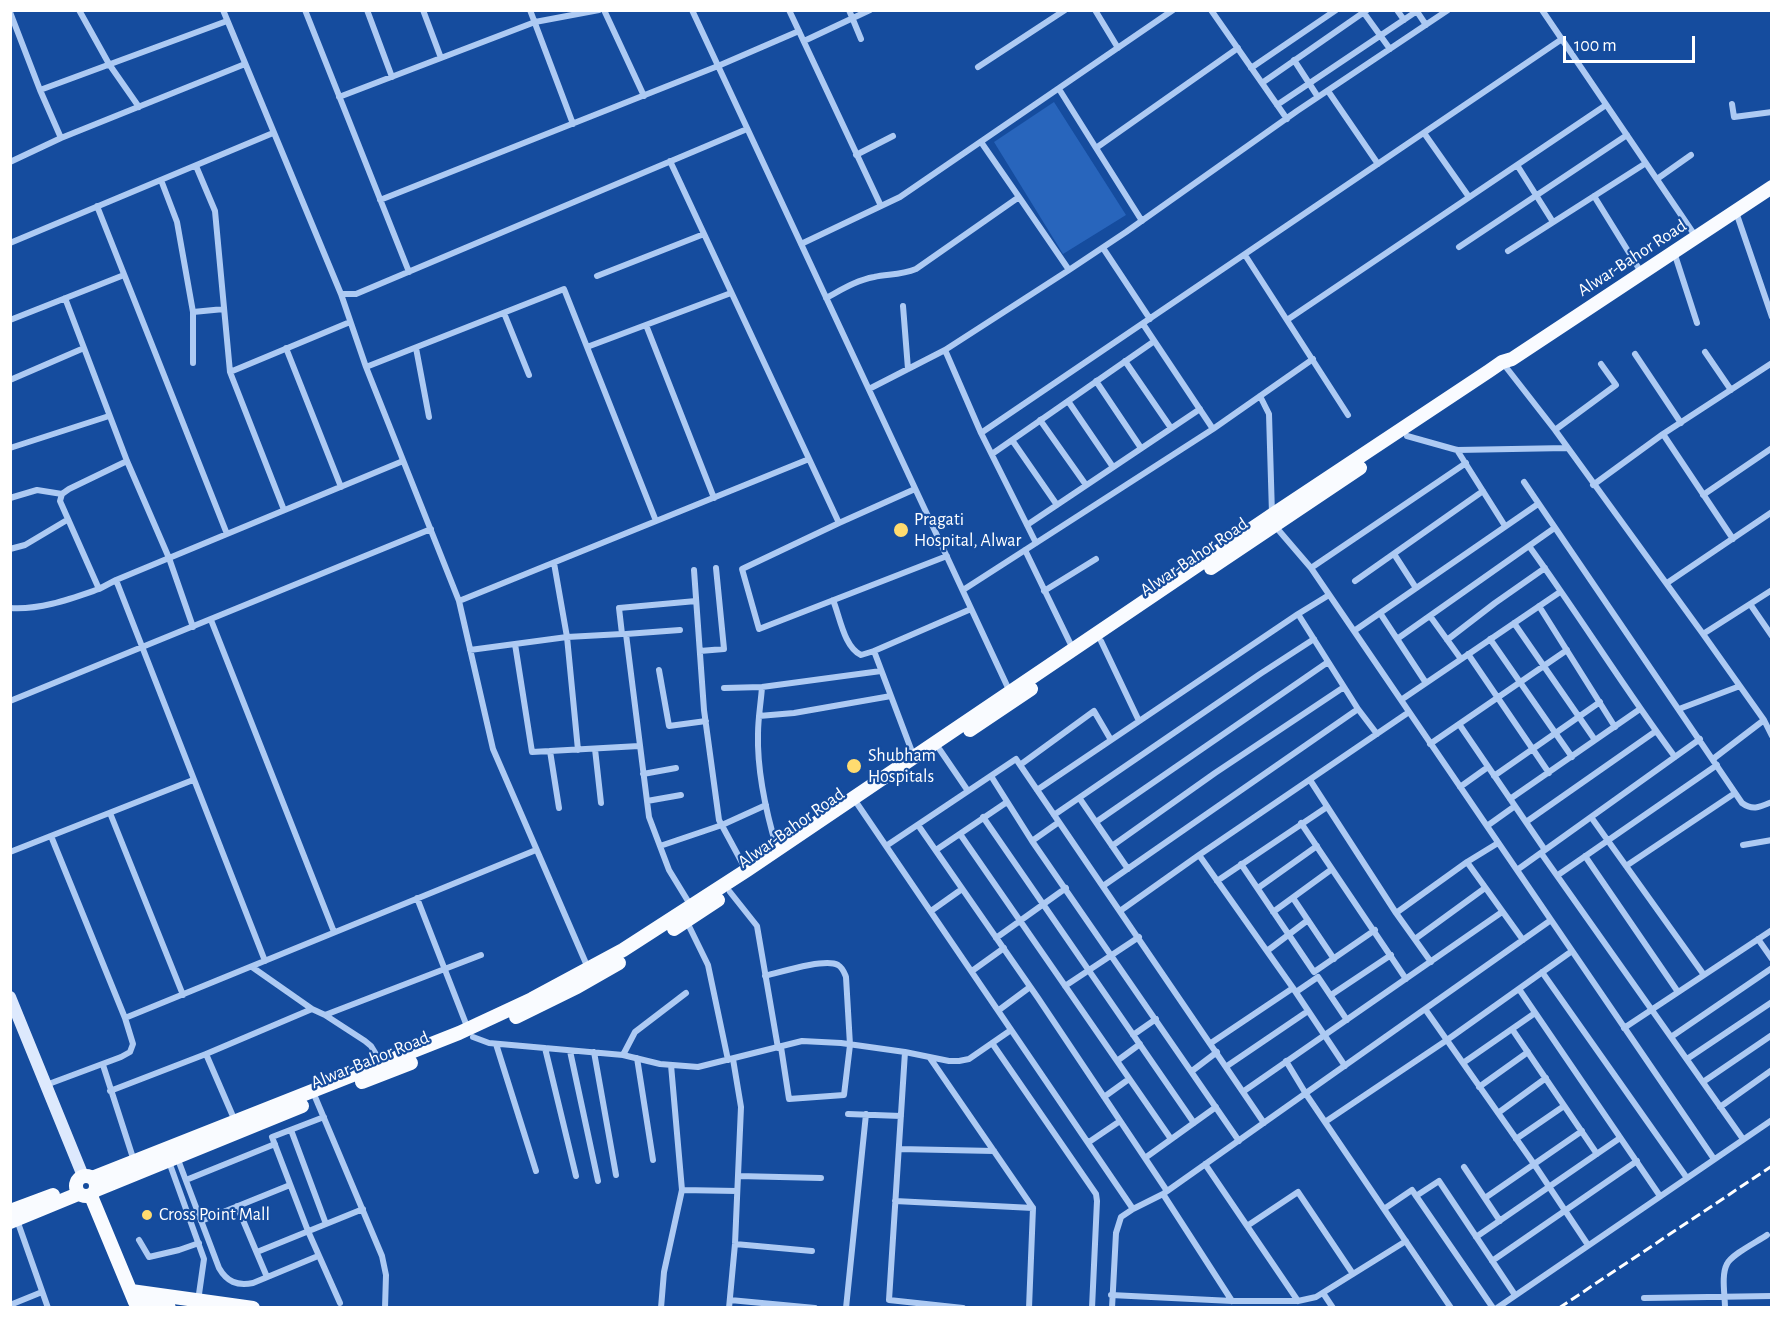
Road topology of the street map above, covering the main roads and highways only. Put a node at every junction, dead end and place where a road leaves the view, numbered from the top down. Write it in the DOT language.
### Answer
graph roads {
  1 [pos="1772,187"];
  2 [pos="1507,363"];
  3 [pos="1273,520"];
  4 [pos="1012,696"];
  5 [pos="856,801"];
  6 [pos="471,1033"];
  7 [pos="314,1096"];
  8 [pos="86,1187"];
  9 [pos="13,1218"];
  10 [pos="135,1300"];
  11 [pos="197,1304"];
  12 [pos="169,1308"];
  13 [pos="253,1308"];
  1 -- 2 [label="main road, Alwar-Bahor Road"];
  2 -- 3 [label="main road, Alwar-Bahor Road"];
  2 -- 3 [label="main road, Alwar-Bahor Road"];
  3 -- 4 [label="main road, Alwar-Bahor Road"];
  3 -- 4 [label="main road, Alwar-Bahor Road"];
  4 -- 5 [label="main road, Alwar-Bahor Road"];
  4 -- 5 [label="main road, Alwar-Bahor Road"];
  5 -- 6 [label="main road, Alwar-Bahor Road"];
  5 -- 6 [label="main road, Alwar-Bahor Road"];
  6 -- 7 [label="main road, Alwar-Bahor Road"];
  6 -- 7 [label="main road, Alwar-Bahor Road"];
  7 -- 8 [label="main road, Alwar-Bahor Road"];
  7 -- 8 [label="main road, Alwar-Bahor Road"];
  8 -- 9 [label="main road"];
  8 -- 10 [label="main road"];
  10 -- 11 [label="main road"];
  10 -- 12 [label="main road"];
  11 -- 13 [label="main road"];
}
